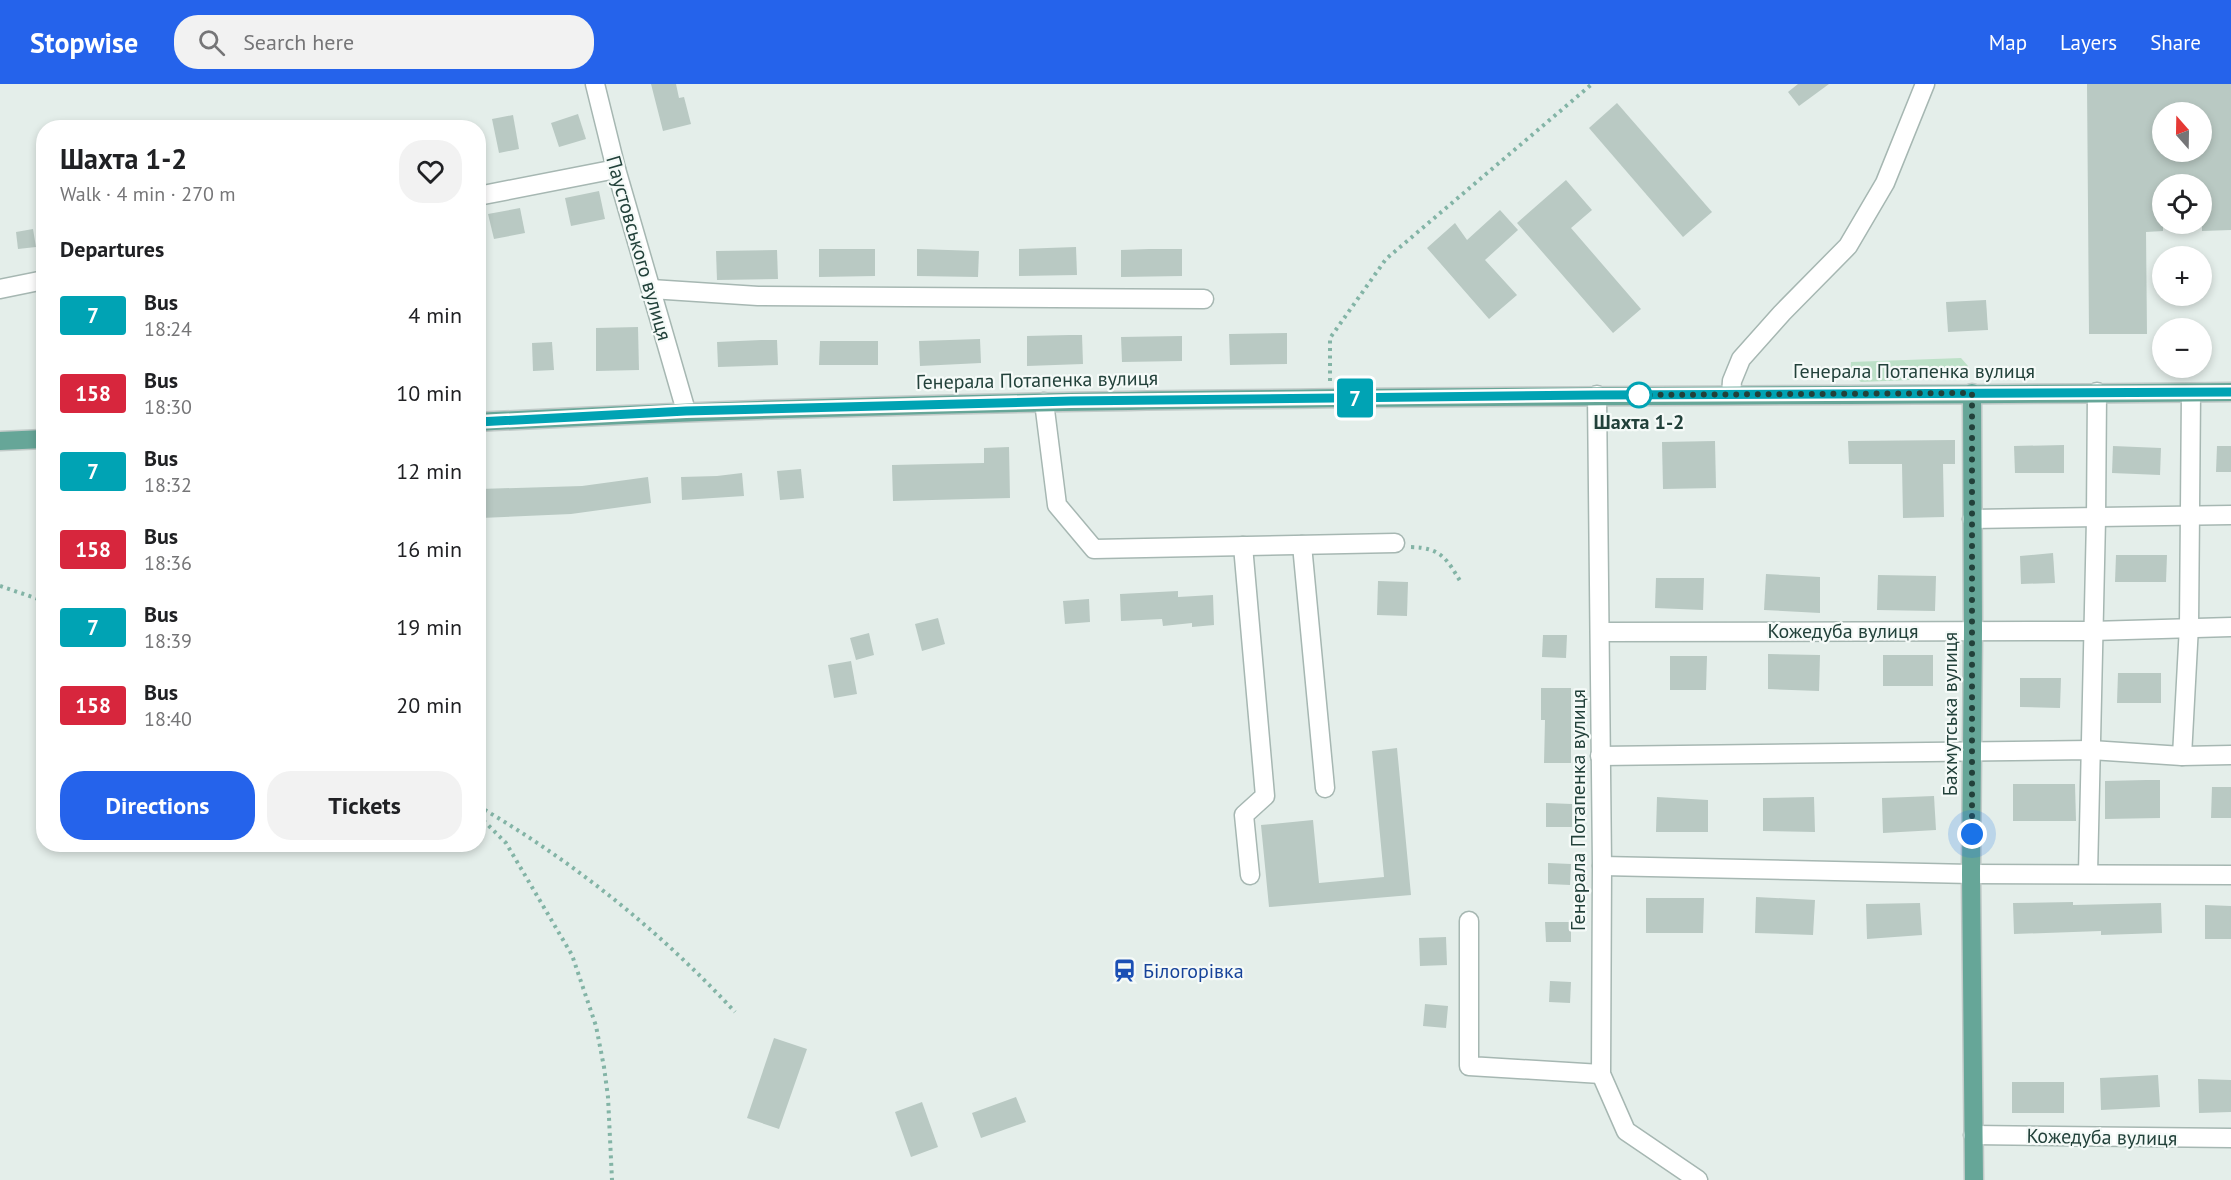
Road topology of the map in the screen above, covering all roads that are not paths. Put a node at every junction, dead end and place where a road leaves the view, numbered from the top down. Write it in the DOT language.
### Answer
graph roads {
  1 [pos="595,84"];
  2 [pos="1925,84"];
  3 [pos="616,169"];
  4 [pos="486,193"];
  5 [pos="36,282"];
  6 [pos="0,289"];
  7 [pos="651,289"];
  8 [pos="1204,299"];
  9 [pos="2097,392"];
  10 [pos="2231,392"];
  11 [pos="1972,393"];
  12 [pos="2191,393"];
  13 [pos="1597,395"];
  14 [pos="1731,395"];
  15 [pos="1044,402"];
  16 [pos="686,411"];
  17 [pos="486,422"];
  18 [pos="36,439"];
  19 [pos="0,441"];
  20 [pos="2231,515"];
  21 [pos="2190,516"];
  22 [pos="1972,519"];
  23 [pos="2096,519"];
  24 [pos="1395,543"];
  25 [pos="1302,545"];
  26 [pos="1243,546"];
  27 [pos="2188,627"];
  28 [pos="2231,627"];
  29 [pos="1974,630"];
  30 [pos="2092,631"];
  31 [pos="1600,632"];
  32 [pos="2091,750"];
  33 [pos="1963,753"];
  34 [pos="2231,755"];
  35 [pos="1600,756"];
  36 [pos="2182,756"];
  37 [pos="1325,788"];
  38 [pos="1602,866"];
  39 [pos="1971,874"];
  40 [pos="2088,874"];
  41 [pos="1250,875"];
  42 [pos="2231,875"];
  43 [pos="1469,921"];
  44 [pos="1601,1074"];
  45 [pos="1973,1135"];
  46 [pos="2231,1138"];
  47 [pos="1698,1180"];
  48 [pos="1974,1180"];
  1 -- 3 [label="street, Паустовського вулиця"];
  2 -- 14 [label="street"];
  3 -- 4 [label="street"];
  3 -- 7 [label="street, Паустовського вулиця"];
  5 -- 6 [label="street"];
  7 -- 8 [label="street"];
  7 -- 16 [label="street, Паустовського вулиця"];
  9 -- 11 [label="main road, Генерала Потапенка вулиця"];
  9 -- 12 [label="main road, Генерала Потапенка вулиця"];
  9 -- 23 [label="street"];
  10 -- 12 [label="main road, Генерала Потапенка вулиця"];
  11 -- 14 [label="main road, Генерала Потапенка вулиця"];
  11 -- 22 [label="main road, Бахмутська вулиця"];
  12 -- 21 [label="street"];
  13 -- 14 [label="main road, Генерала Потапенка вулиця"];
  13 -- 15 [label="main road, Генерала Потапенка вулиця"];
  13 -- 31 [label="street, Генерала Потапенка вулиця"];
  15 -- 16 [label="main road, Генерала Потапенка вулиця"];
  15 -- 26 [label="street"];
  16 -- 17 [label="main road, Генерала Потапенка вулиця"];
  18 -- 19 [label="main road"];
  20 -- 21 [label="street"];
  21 -- 23 [label="street"];
  21 -- 27 [label="street"];
  22 -- 23 [label="street"];
  22 -- 29 [label="main road, Бахмутська вулиця"];
  23 -- 30 [label="street"];
  24 -- 25 [label="street"];
  25 -- 26 [label="street"];
  25 -- 37 [label="street"];
  26 -- 41 [label="street"];
  27 -- 28 [label="street, Кожедуба вулиця"];
  27 -- 30 [label="street, Кожедуба вулиця"];
  27 -- 36 [label="street"];
  29 -- 30 [label="street, Кожедуба вулиця"];
  29 -- 31 [label="street, Кожедуба вулиця"];
  29 -- 33 [label="main road, Бахмутська вулиця"];
  30 -- 32 [label="street"];
  31 -- 35 [label="street, Генерала Потапенка вулиця"];
  32 -- 33 [label="street"];
  32 -- 36 [label="street"];
  32 -- 40 [label="street"];
  33 -- 35 [label="street"];
  33 -- 39 [label="main road, Бахмутська вулиця"];
  34 -- 36 [label="street"];
  35 -- 38 [label="street, Генерала Потапенка вулиця"];
  38 -- 39 [label="street"];
  38 -- 44 [label="street, Генерала Потапенка вулиця"];
  39 -- 40 [label="street"];
  39 -- 45 [label="main road, Бахмутська вулиця"];
  40 -- 42 [label="street"];
  43 -- 44 [label="street"];
  44 -- 47 [label="street, Генерала Потапенка вулиця"];
  45 -- 46 [label="street, Кожедуба вулиця"];
  45 -- 48 [label="main road, Бахмутська вулиця"];
}
